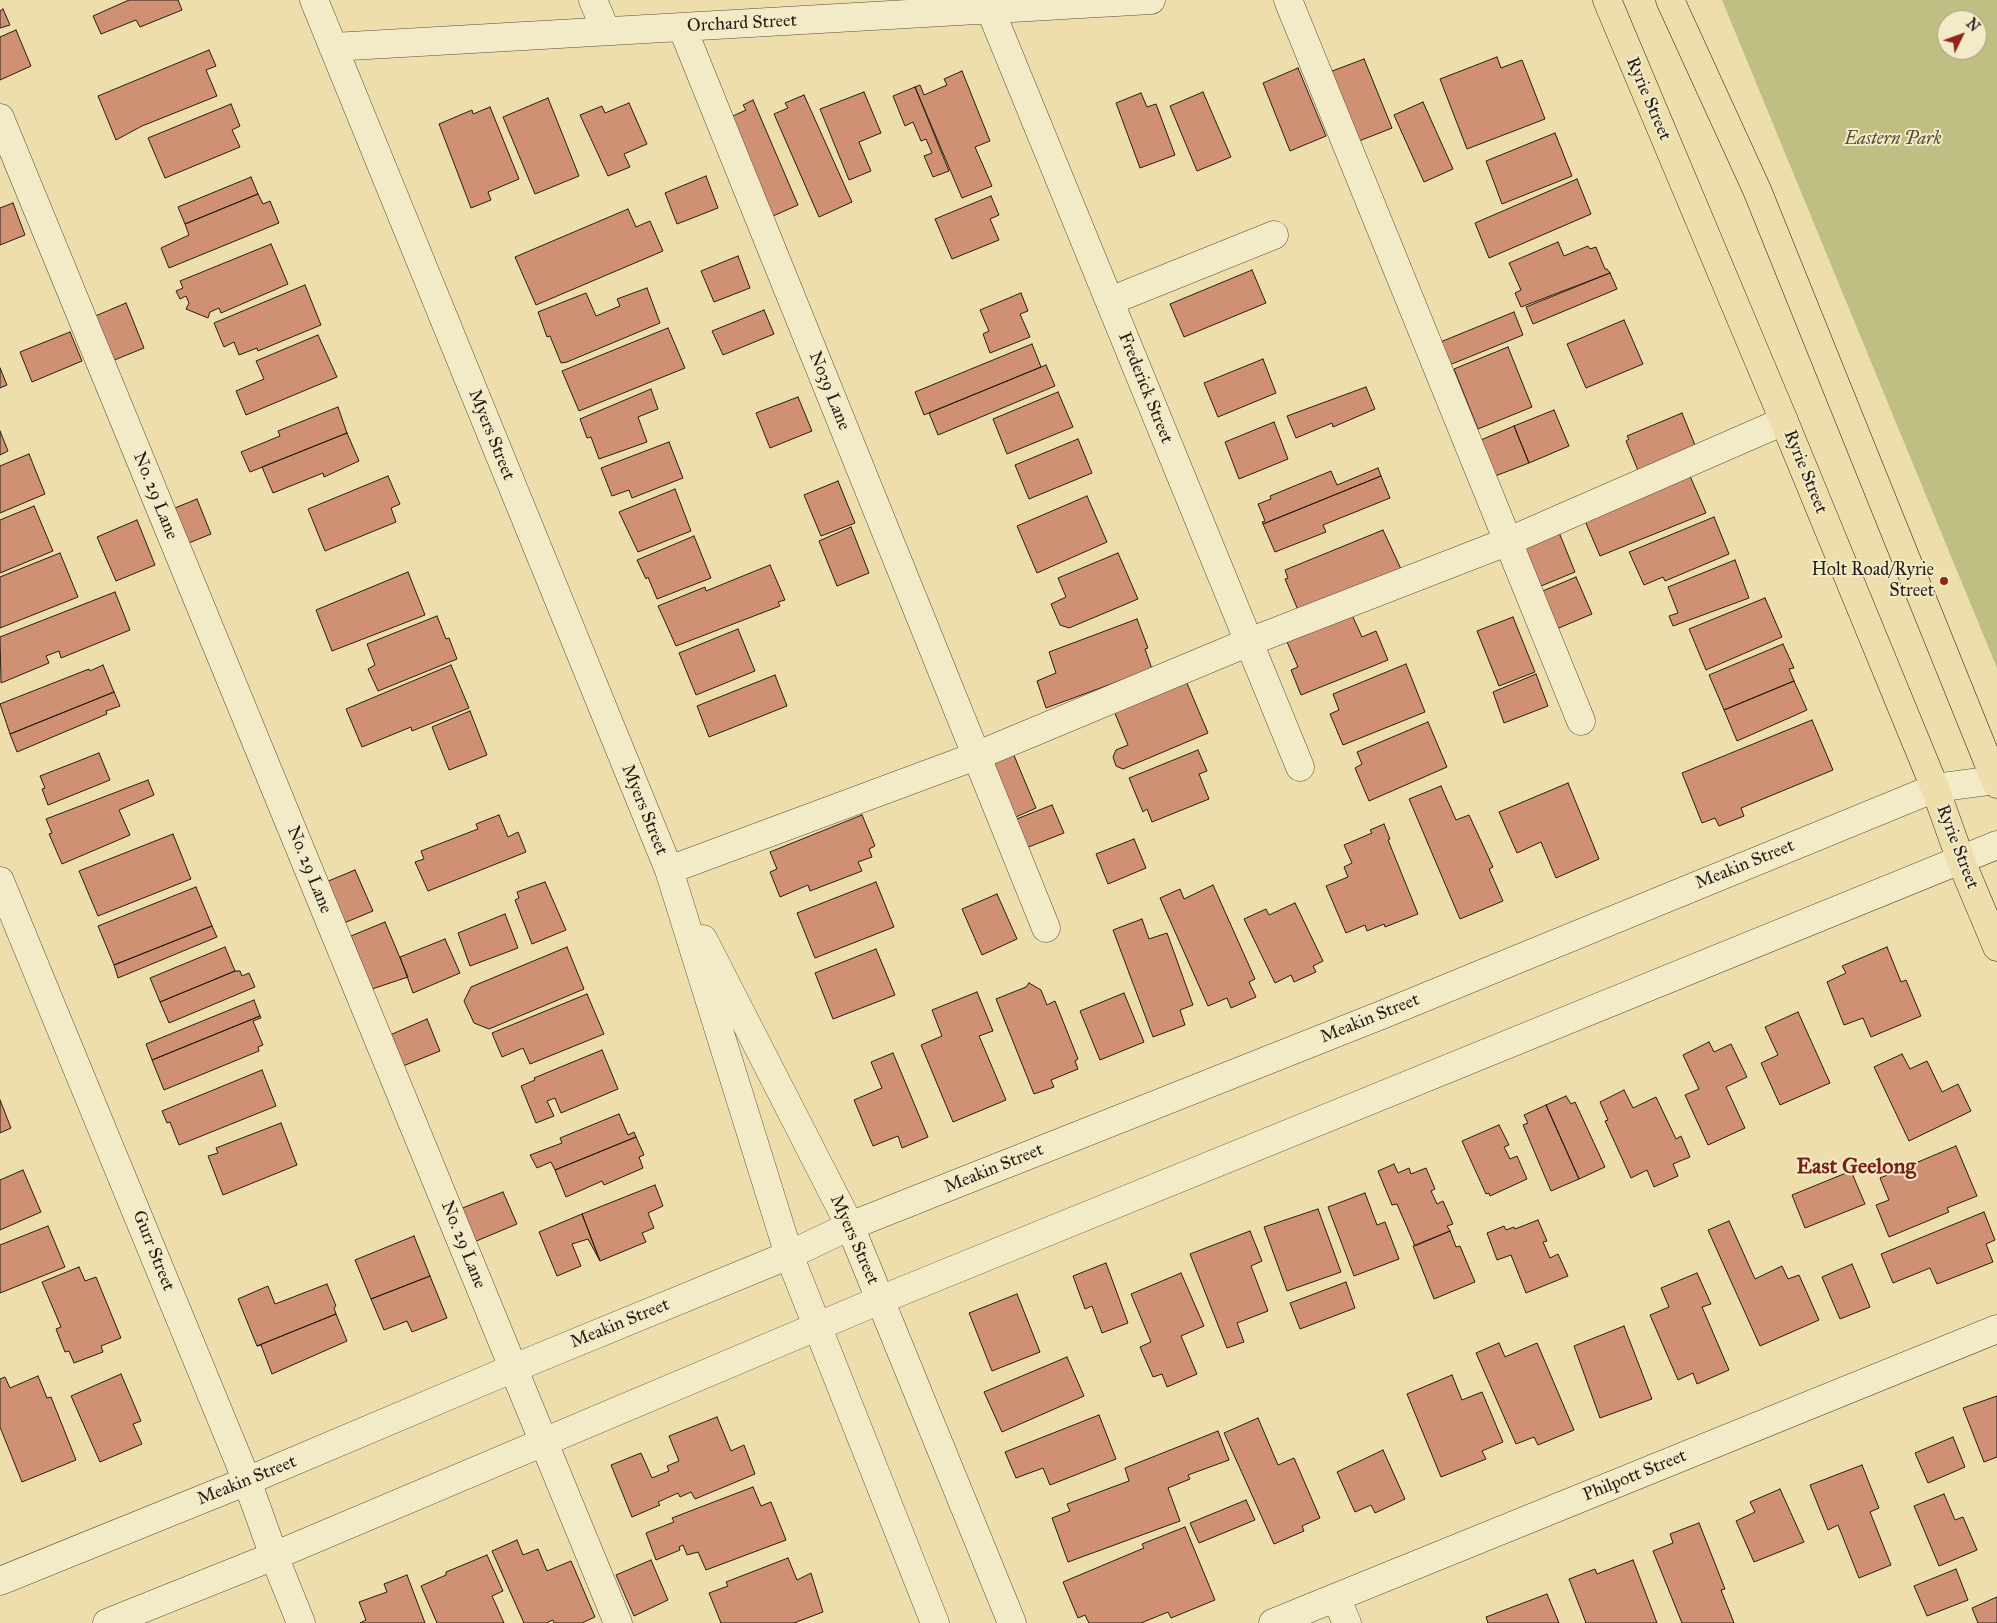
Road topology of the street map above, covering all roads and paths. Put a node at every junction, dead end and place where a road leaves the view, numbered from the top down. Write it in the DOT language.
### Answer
graph roads {
  1 [pos="314,0"];
  2 [pos="593,0"];
  3 [pos="1151,0"];
  4 [pos="1288,0"];
  5 [pos="1607,0"];
  6 [pos="1670,0"];
  7 [pos="1107,1"];
  8 [pos="846,9"];
  9 [pos="990,9"];
  10 [pos="682,27"];
  11 [pos="606,31"];
  12 [pos="333,47"];
  13 [pos="0,118"];
  14 [pos="1274,235"];
  15 [pos="1110,301"];
  16 [pos="1784,421"];
  17 [pos="1509,541"];
  18 [pos="1249,642"];
  19 [pos="1581,721"];
  20 [pos="976,756"];
  21 [pos="1300,766"];
  22 [pos="1996,782"];
  23 [pos="1935,788"];
  24 [pos="1997,845"];
  25 [pos="1961,861"];
  26 [pos="668,870"];
  27 [pos="0,881"];
  28 [pos="1046,928"];
  29 [pos="1997,947"];
  30 [pos="850,1226"];
  31 [pos="790,1255"];
  32 [pos="880,1300"];
  33 [pos="816,1326"];
  34 [pos="1997,1329"];
  35 [pos="514,1368"];
  36 [pos="543,1442"];
  37 [pos="247,1481"];
  38 [pos="274,1556"];
  39 [pos="0,1580"];
  40 [pos="1336,1598"];
  41 [pos="107,1623"];
  42 [pos="301,1623"];
  43 [pos="618,1623"];
  44 [pos="935,1623"];
  45 [pos="1012,1623"];
  46 [pos="1274,1623"];
  47 [pos="1346,1623"];
  1 -- 12 [label="street, Myers Street"];
  2 -- 11 [label="street"];
  3 -- 7 [label="street, Orchard Street"];
  4 -- 17 [label="street"];
  5 -- 16 [label="main road, Ryrie Street"];
  6 -- 22 [label="main road"];
  7 -- 9 [label="street, Orchard Street"];
  8 -- 9 [label="street, Orchard Street"];
  8 -- 10 [label="street, Orchard Street"];
  9 -- 15 [label="street, Frederick Street"];
  10 -- 11 [label="street, Orchard Street"];
  10 -- 20 [label="street, No39 Lane"];
  11 -- 12 [label="street, Orchard Street"];
  12 -- 26 [label="street, Myers Street"];
  13 -- 35 [label="street, No. 29 Lane"];
  14 -- 15 [label="street"];
  15 -- 18 [label="street, Frederick Street"];
  16 -- 17 [label="street"];
  16 -- 23 [label="main road, Ryrie Street"];
  17 -- 18 [label="street"];
  17 -- 19 [label="street"];
  18 -- 20 [label="street"];
  18 -- 21 [label="street, Frederick Street"];
  20 -- 26 [label="street"];
  20 -- 28 [label="street, No39 Lane"];
  22 -- 23 [label="street, Meakin Street"];
  23 -- 25 [label="main road, Ryrie Street"];
  23 -- 30 [label="street, Meakin Street"];
  24 -- 25 [label="street"];
  25 -- 29 [label="main road, Ryrie Street"];
  25 -- 32 [label="street"];
  26 -- 30 [label="street, Myers Street"];
  26 -- 31 [label="street, Myers Street"];
  27 -- 37 [label="street, Gurr Street"];
  30 -- 31 [label="street, Meakin Street"];
  30 -- 32 [label="street, Myers Street"];
  31 -- 33 [label="street, Myers Street"];
  31 -- 35 [label="street, Meakin Street"];
  32 -- 33 [label="street"];
  32 -- 45 [label="street, Myers Street"];
  33 -- 36 [label="street"];
  33 -- 44 [label="street, Myers Street"];
  34 -- 40 [label="street, Philpott Street"];
  35 -- 36 [label="street, No. 29 Lane"];
  35 -- 37 [label="street, Meakin Street"];
  36 -- 38 [label="street"];
  36 -- 43 [label="street, No. 29 Lane"];
  37 -- 38 [label="street, Gurr Street"];
  37 -- 39 [label="street, Meakin Street"];
  38 -- 41 [label="street"];
  38 -- 42 [label="street, Gurr Street"];
  40 -- 46 [label="street, Philpott Street"];
  40 -- 47 [label="street"];
}
